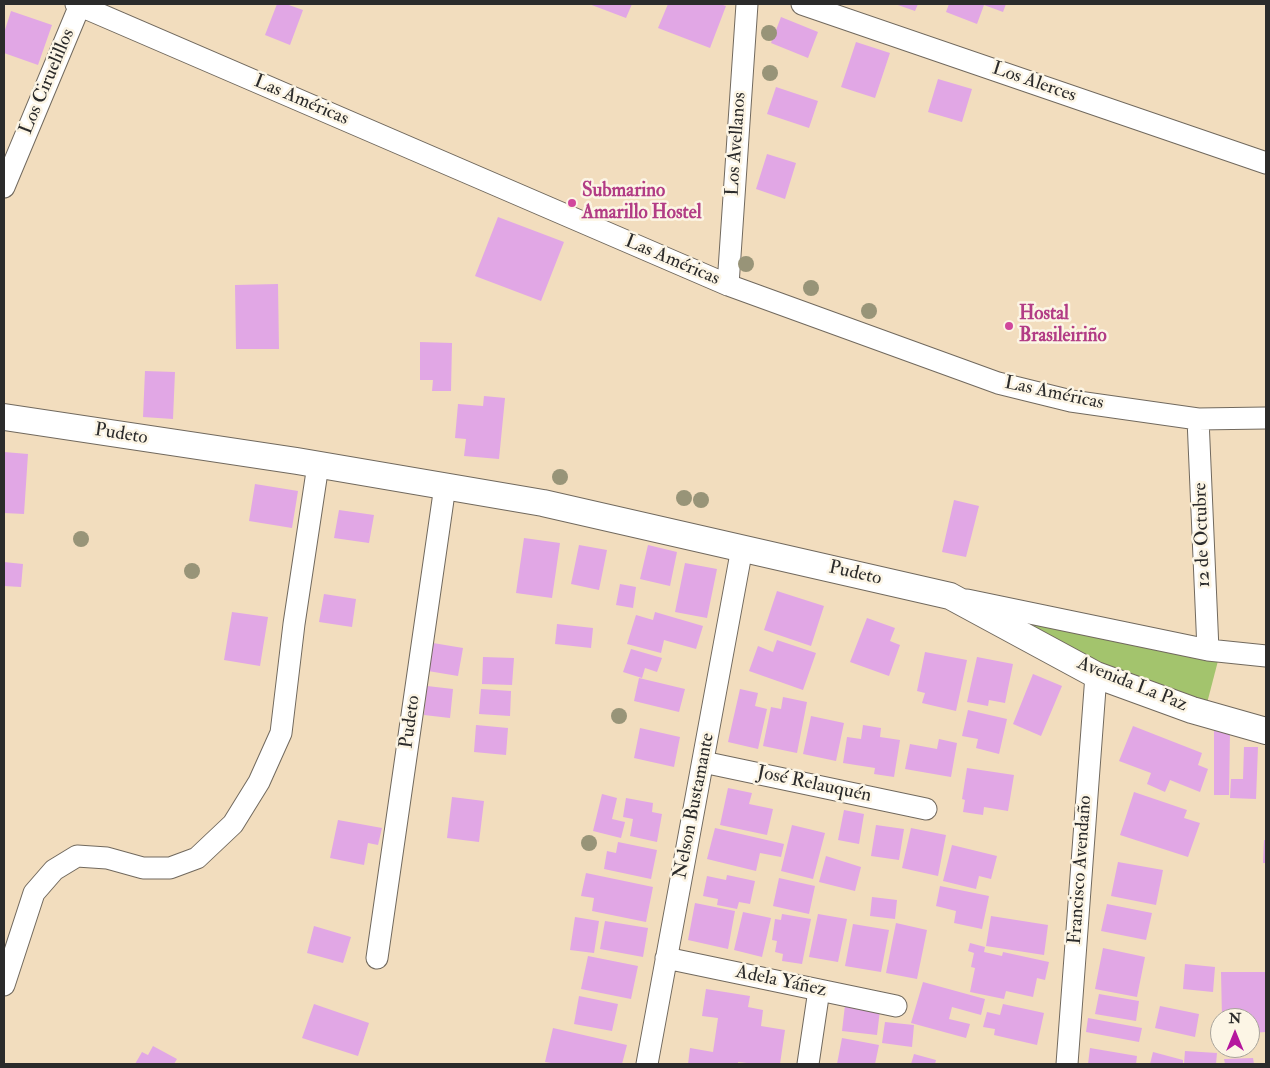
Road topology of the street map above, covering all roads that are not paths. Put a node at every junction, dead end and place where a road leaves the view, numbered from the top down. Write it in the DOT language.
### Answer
graph roads {
  1 [pos="78,4"];
  2 [pos="747,4"];
  3 [pos="802,4"];
  4 [pos="1266,163"];
  5 [pos="4,187"];
  6 [pos="728,285"];
  7 [pos="4,417"];
  8 [pos="1266,418"];
  9 [pos="1198,419"];
  10 [pos="318,465"];
  11 [pos="445,486"];
  12 [pos="742,548"];
  13 [pos="950,596"];
  14 [pos="1208,650"];
  15 [pos="1266,656"];
  16 [pos="1096,675"];
  17 [pos="1266,731"];
  18 [pos="703,762"];
  19 [pos="926,809"];
  20 [pos="377,958"];
  21 [pos="666,958"];
  22 [pos="4,985"];
  23 [pos="819,990"];
  24 [pos="896,1006"];
  25 [pos="647,1064"];
  26 [pos="808,1064"];
  27 [pos="1066,1064"];
  1 -- 5 [label="street, Los Ciruelillos"];
  1 -- 6 [label="street, Las Américas"];
  2 -- 6 [label="street, Los Avellanos"];
  3 -- 4 [label="street, Los Alerces"];
  6 -- 9 [label="street, Las Américas"];
  7 -- 10 [label="street, Pudeto"];
  8 -- 9 [label="street, Las Américas"];
  9 -- 14 [label="street, 12 de Octubre"];
  10 -- 11 [label="street, Pudeto"];
  10 -- 22 [label="street"];
  11 -- 12 [label="street, Pudeto"];
  11 -- 20 [label="street, Pudeto"];
  12 -- 13 [label="street, Pudeto"];
  12 -- 18 [label="street, Nelson Bustamante"];
  13 -- 14 [label="street, Pudeto"];
  13 -- 16 [label="street, Avenida La Paz"];
  14 -- 15 [label="street, Pudeto"];
  16 -- 17 [label="street, Avenida La Paz"];
  16 -- 27 [label="street, Francisco Avendaño"];
  18 -- 19 [label="street, José Relauquén"];
  18 -- 21 [label="street, Nelson Bustamante"];
  21 -- 23 [label="street, Adela Yáñez"];
  21 -- 25 [label="street, Nelson Bustamante"];
  23 -- 24 [label="street, Adela Yáñez"];
  23 -- 26 [label="street"];
}
